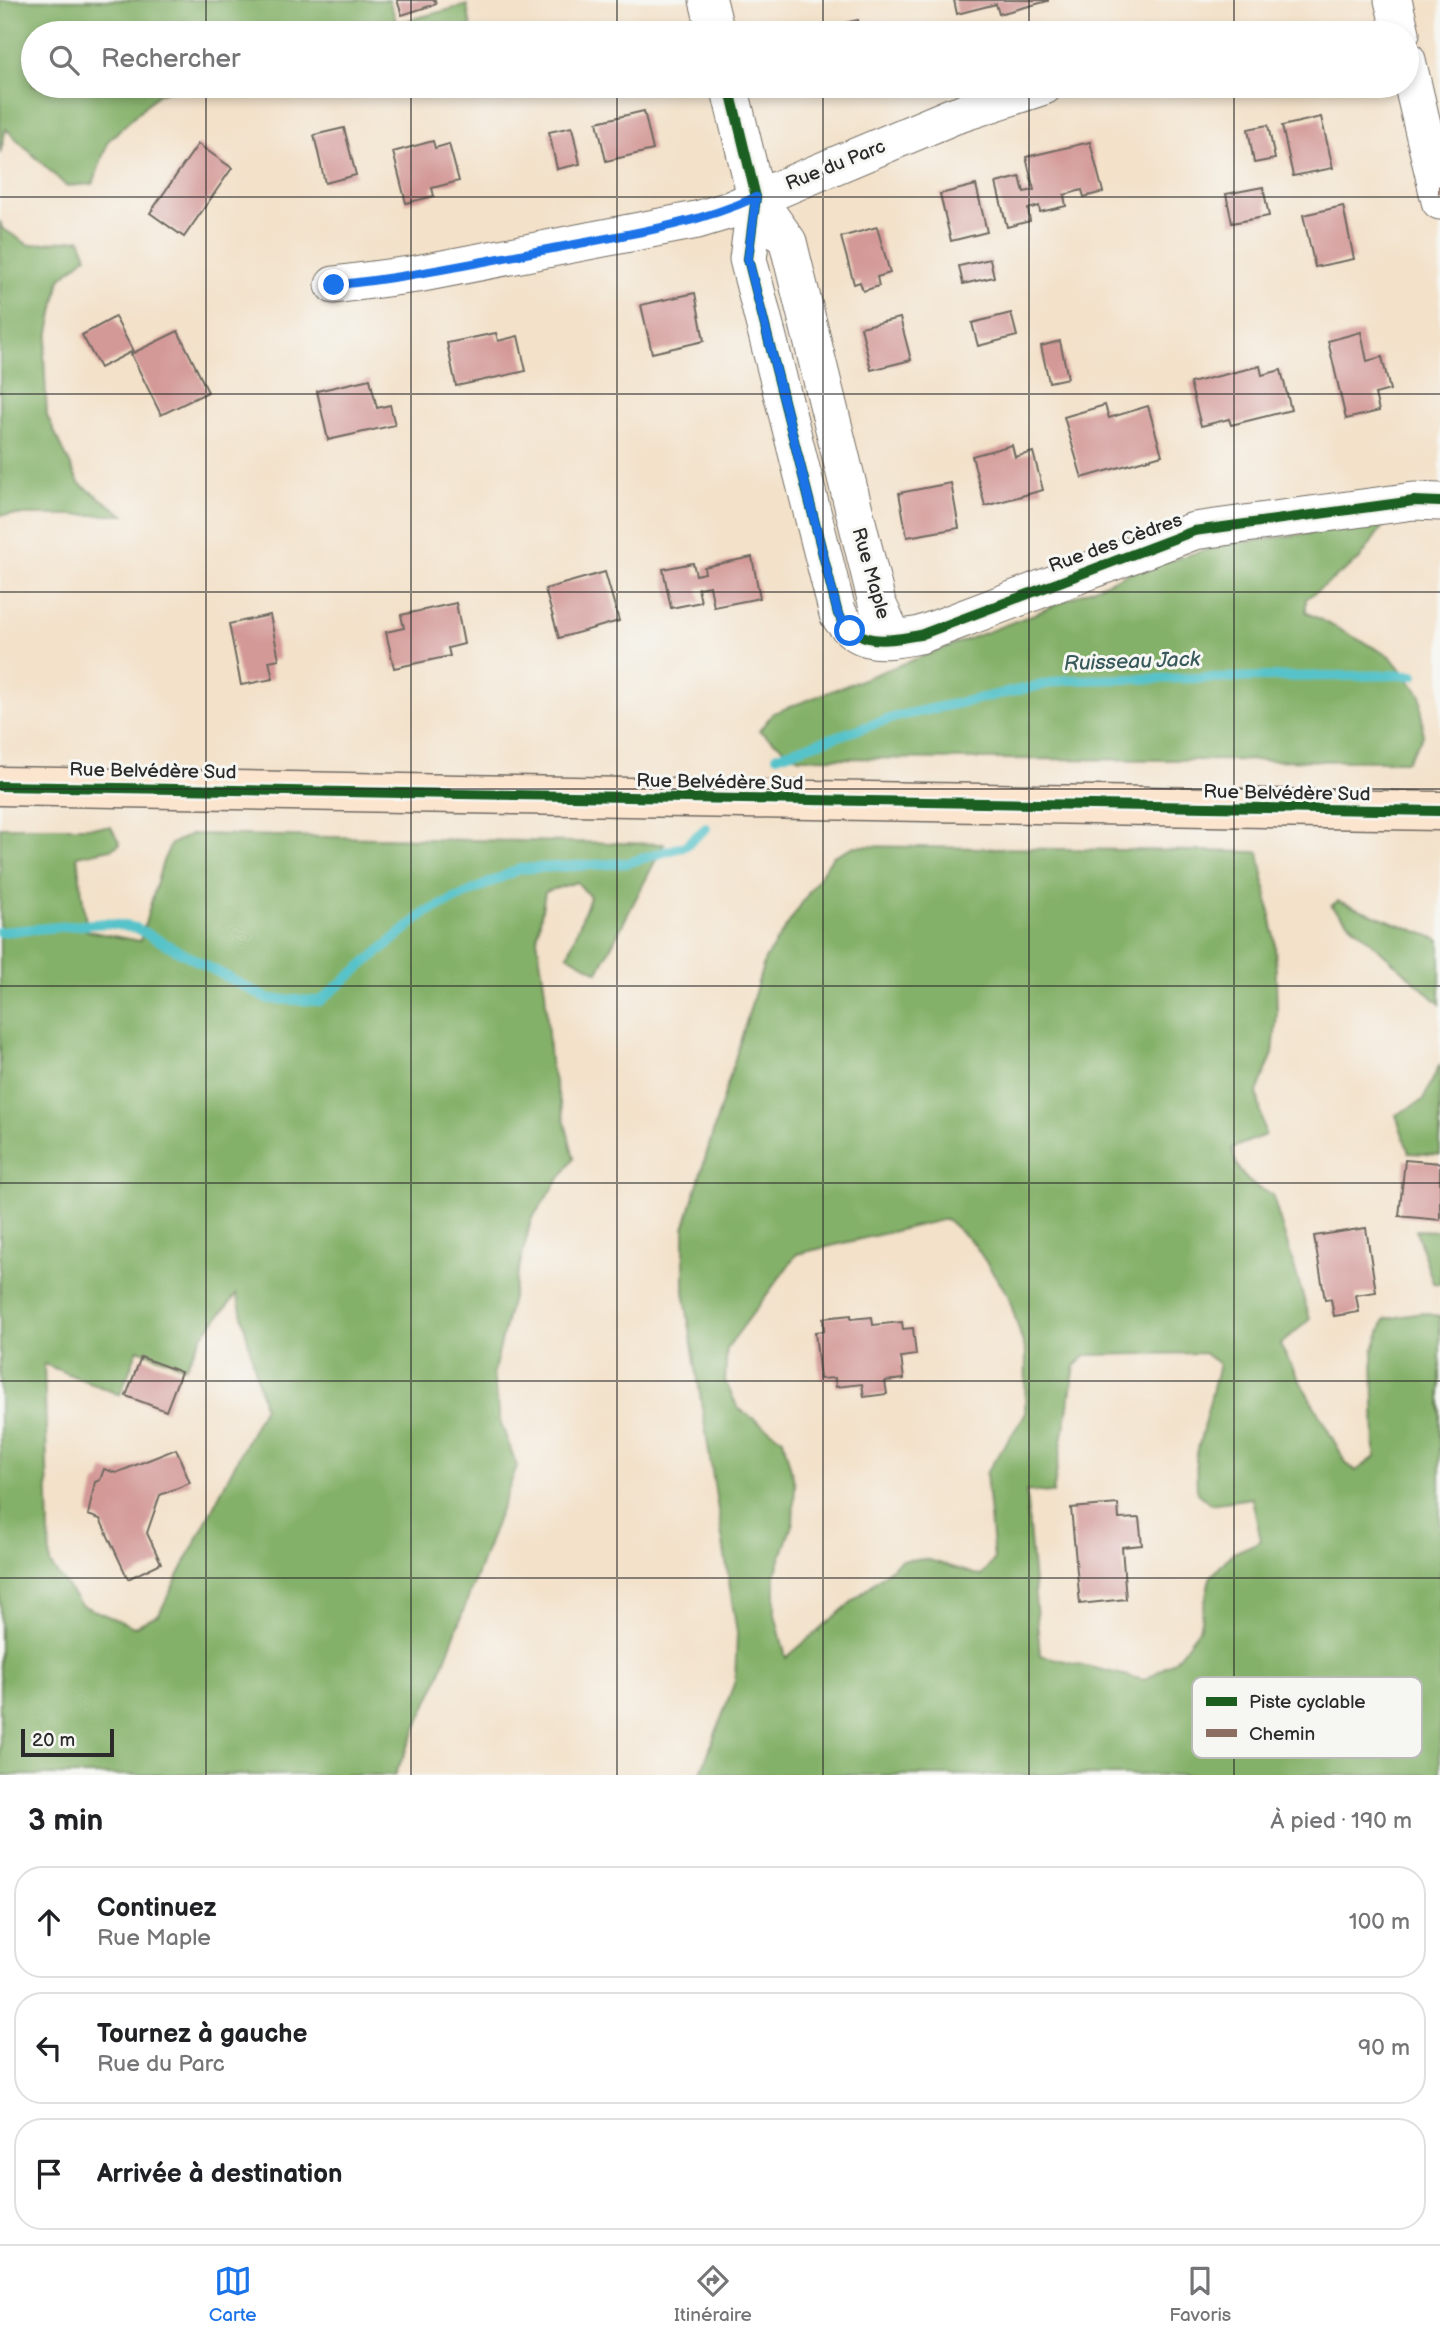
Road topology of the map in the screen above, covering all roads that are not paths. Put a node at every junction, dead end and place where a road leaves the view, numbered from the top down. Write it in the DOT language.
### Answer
graph roads {
  1 [pos="708,0"];
  2 [pos="713,21"];
  3 [pos="732,98"];
  4 [pos="1008,98"];
  5 [pos="1414,98"];
  6 [pos="756,197"];
  7 [pos="1440,201"];
  8 [pos="334,285"];
  9 [pos="1440,502"];
  10 [pos="894,639"];
  11 [pos="0,786"];
  12 [pos="1440,811"];
  1 -- 2 [label="street"];
  3 -- 6 [label="street, Rue Maple"];
  4 -- 6 [label="street, Rue du Parc"];
  5 -- 7 [label="street"];
  6 -- 8 [label="street, Rue du Parc"];
  6 -- 10 [label="street, Rue Maple"];
  9 -- 10 [label="street, Rue des Cèdres"];
  11 -- 12 [label="street, Rue Belvédère Sud"];
}
